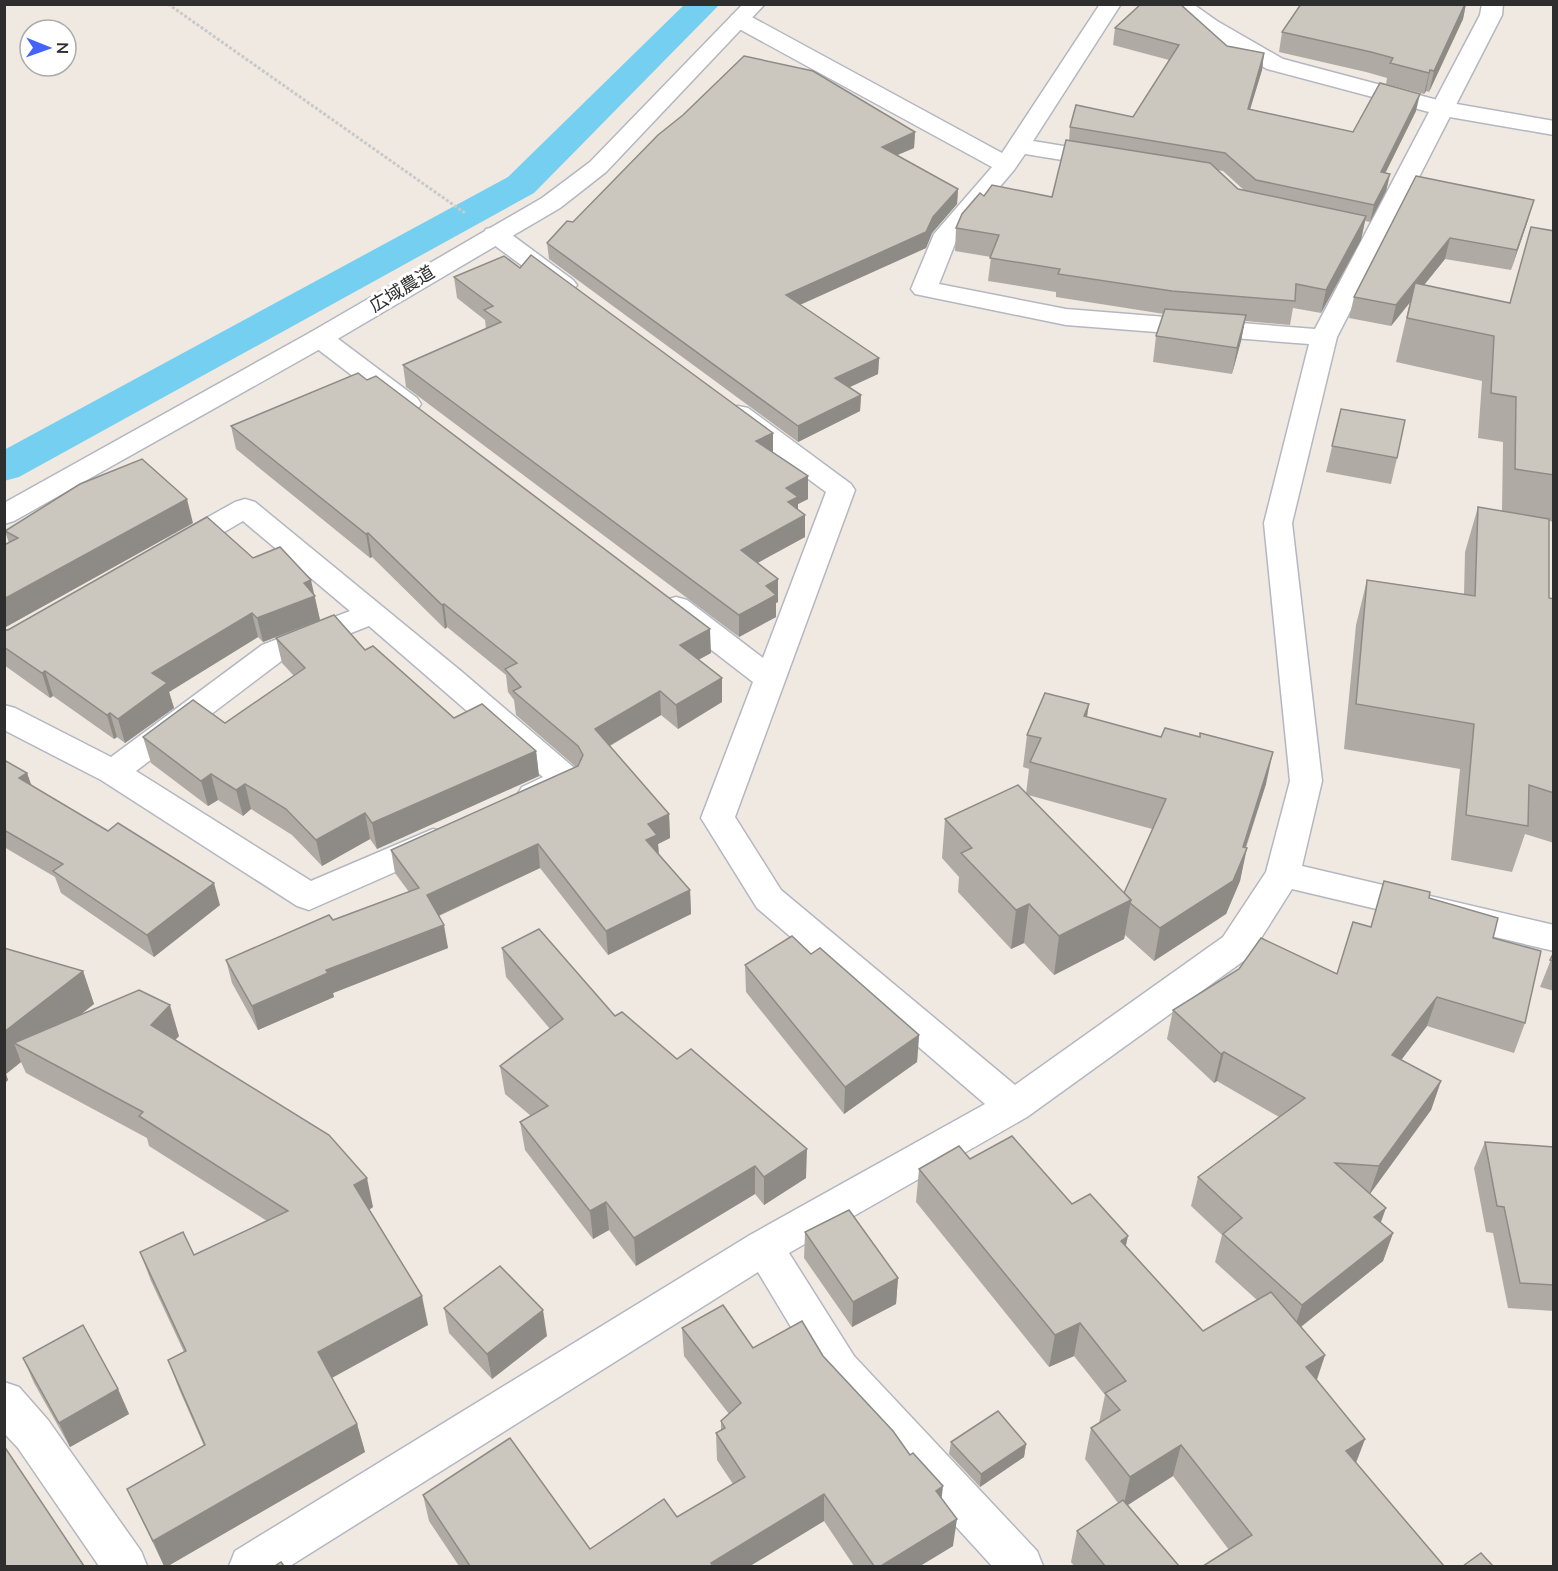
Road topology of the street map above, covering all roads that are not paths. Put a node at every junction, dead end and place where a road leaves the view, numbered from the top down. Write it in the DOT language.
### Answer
graph roads {
  1 [pos="1111,4"];
  2 [pos="1179,4"];
  3 [pos="1493,4"];
  4 [pos="748,12"];
  5 [pos="1444,109"];
  6 [pos="1554,128"];
  7 [pos="1012,156"];
  8 [pos="1122,163"];
  9 [pos="495,234"];
  10 [pos="591,305"];
  11 [pos="1324,337"];
  12 [pos="320,338"];
  13 [pos="716,398"];
  14 [pos="425,417"];
  15 [pos="4,515"];
  16 [pos="155,559"];
  17 [pos="654,591"];
  18 [pos="372,614"];
  19 [pos="771,679"];
  20 [pos="4,716"];
  21 [pos="112,772"];
  22 [pos="503,809"];
  23 [pos="460,828"];
  24 [pos="1283,874"];
  25 [pos="1554,938"];
  26 [pos="1014,1106"];
  27 [pos="764,1247"];
  28 [pos="4,1401"];
  29 [pos="124,1566"];
  30 [pos="251,1566"];
  31 [pos="1020,1566"];
  1 -- 7 [label="street"];
  2 -- 5 [label="street"];
  3 -- 5 [label="street"];
  4 -- 7 [label="street"];
  4 -- 9 [label="street, 広域農道"];
  5 -- 6 [label="street"];
  5 -- 11 [label="street"];
  7 -- 8 [label="street"];
  7 -- 11 [label="street"];
  9 -- 10 [label="street"];
  9 -- 12 [label="street, 広域農道"];
  11 -- 24 [label="street"];
  12 -- 14 [label="street"];
  12 -- 15 [label="street, 広域農道"];
  13 -- 19 [label="street"];
  16 -- 18 [label="street"];
  17 -- 19 [label="street"];
  18 -- 21 [label="street"];
  18 -- 22 [label="street"];
  19 -- 26 [label="street"];
  20 -- 21 [label="street"];
  21 -- 23 [label="street"];
  24 -- 25 [label="street"];
  24 -- 26 [label="street"];
  26 -- 27 [label="street"];
  27 -- 30 [label="street"];
  27 -- 31 [label="street"];
  28 -- 29 [label="street"];
}
